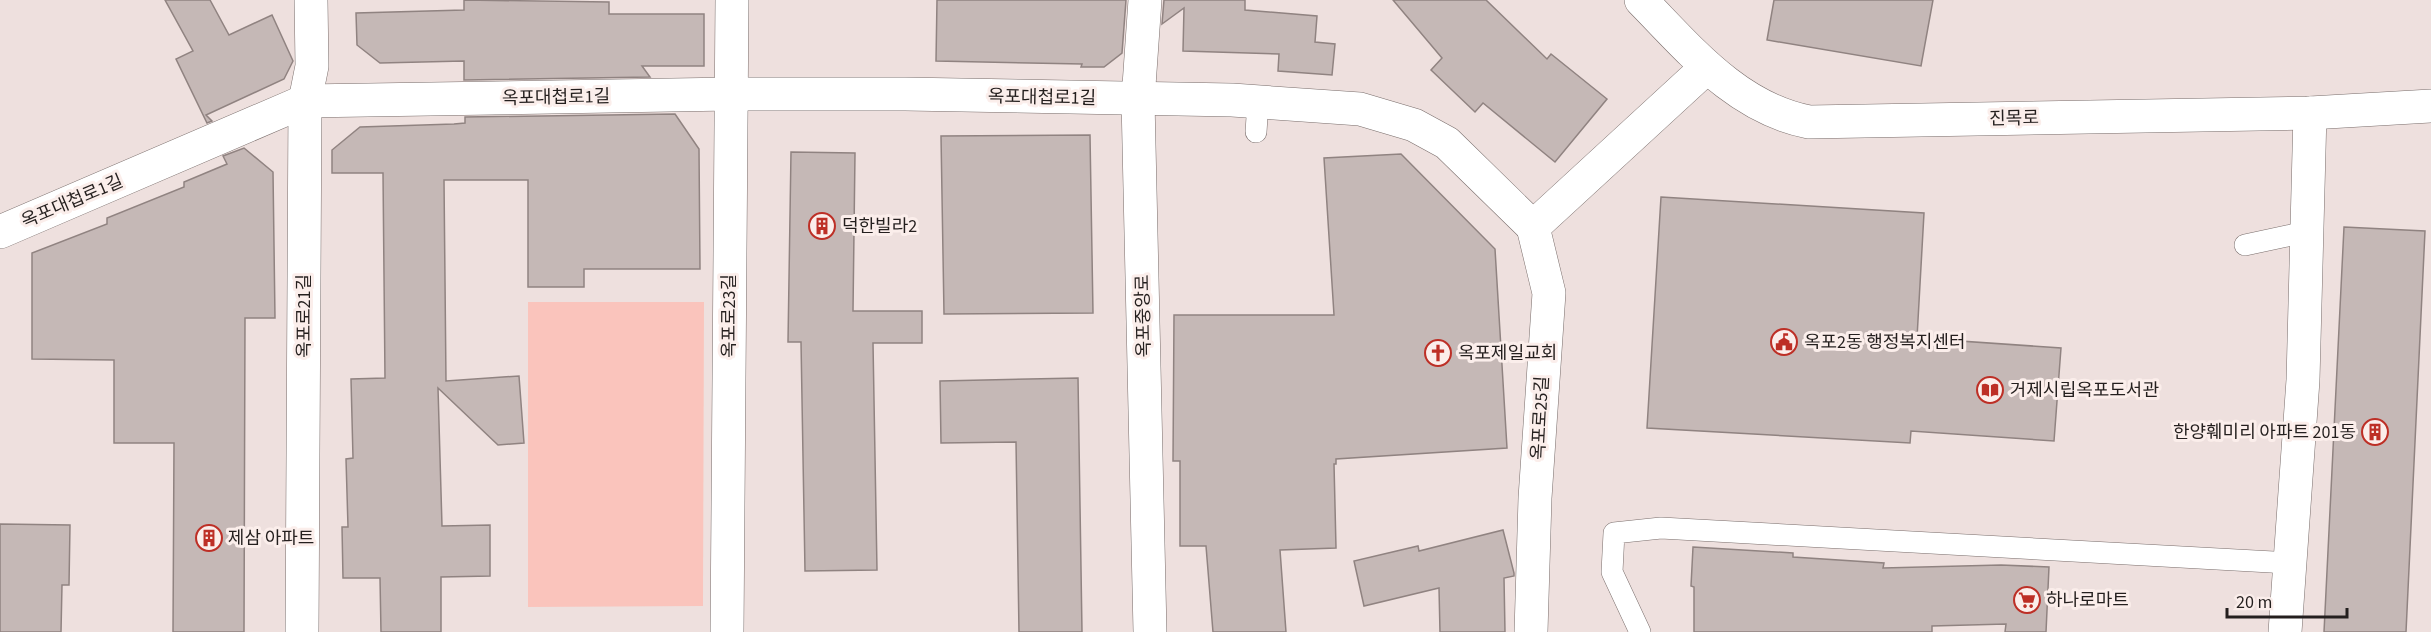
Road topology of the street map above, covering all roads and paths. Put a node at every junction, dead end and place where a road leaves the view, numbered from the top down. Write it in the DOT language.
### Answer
graph roads {
  1 [pos="311,0"];
  2 [pos="732,0"];
  3 [pos="1145,0"];
  4 [pos="1641,0"];
  5 [pos="1707,67"];
  6 [pos="731,94"];
  7 [pos="1138,100"];
  8 [pos="305,101"];
  9 [pos="2431,106"];
  10 [pos="2310,113"];
  11 [pos="1533,227"];
  12 [pos="0,232"];
  13 [pos="2306,232"];
  14 [pos="2245,245"];
  15 [pos="2290,563"];
  16 [pos="302,632"];
  17 [pos="727,632"];
  18 [pos="1150,632"];
  19 [pos="1531,632"];
  20 [pos="1640,632"];
  21 [pos="2285,632"];
  1 -- 8 [label="street, 옥포로21길"];
  2 -- 6 [label="street, 옥포로23길"];
  3 -- 7 [label="street, 옥포중앙로"];
  4 -- 5 [label="street, 진목로"];
  5 -- 10 [label="street, 진목로"];
  5 -- 11 [label="street"];
  6 -- 7 [label="street, 옥포대첩로1길"];
  6 -- 8 [label="street, 옥포대첩로1길"];
  6 -- 17 [label="street, 옥포로23길"];
  7 -- 11 [label="street, 옥포대첩로1길"];
  7 -- 18 [label="street, 옥포중앙로"];
  8 -- 12 [label="street, 옥포대첩로1길"];
  8 -- 16 [label="street, 옥포로21길"];
  9 -- 10 [label="street, 진목로"];
  10 -- 13 [label="street"];
  11 -- 19 [label="street, 옥포로25길"];
  13 -- 14 [label="lane"];
  13 -- 15 [label="street"];
  15 -- 20 [label="lane"];
  15 -- 21 [label="street"];
}
